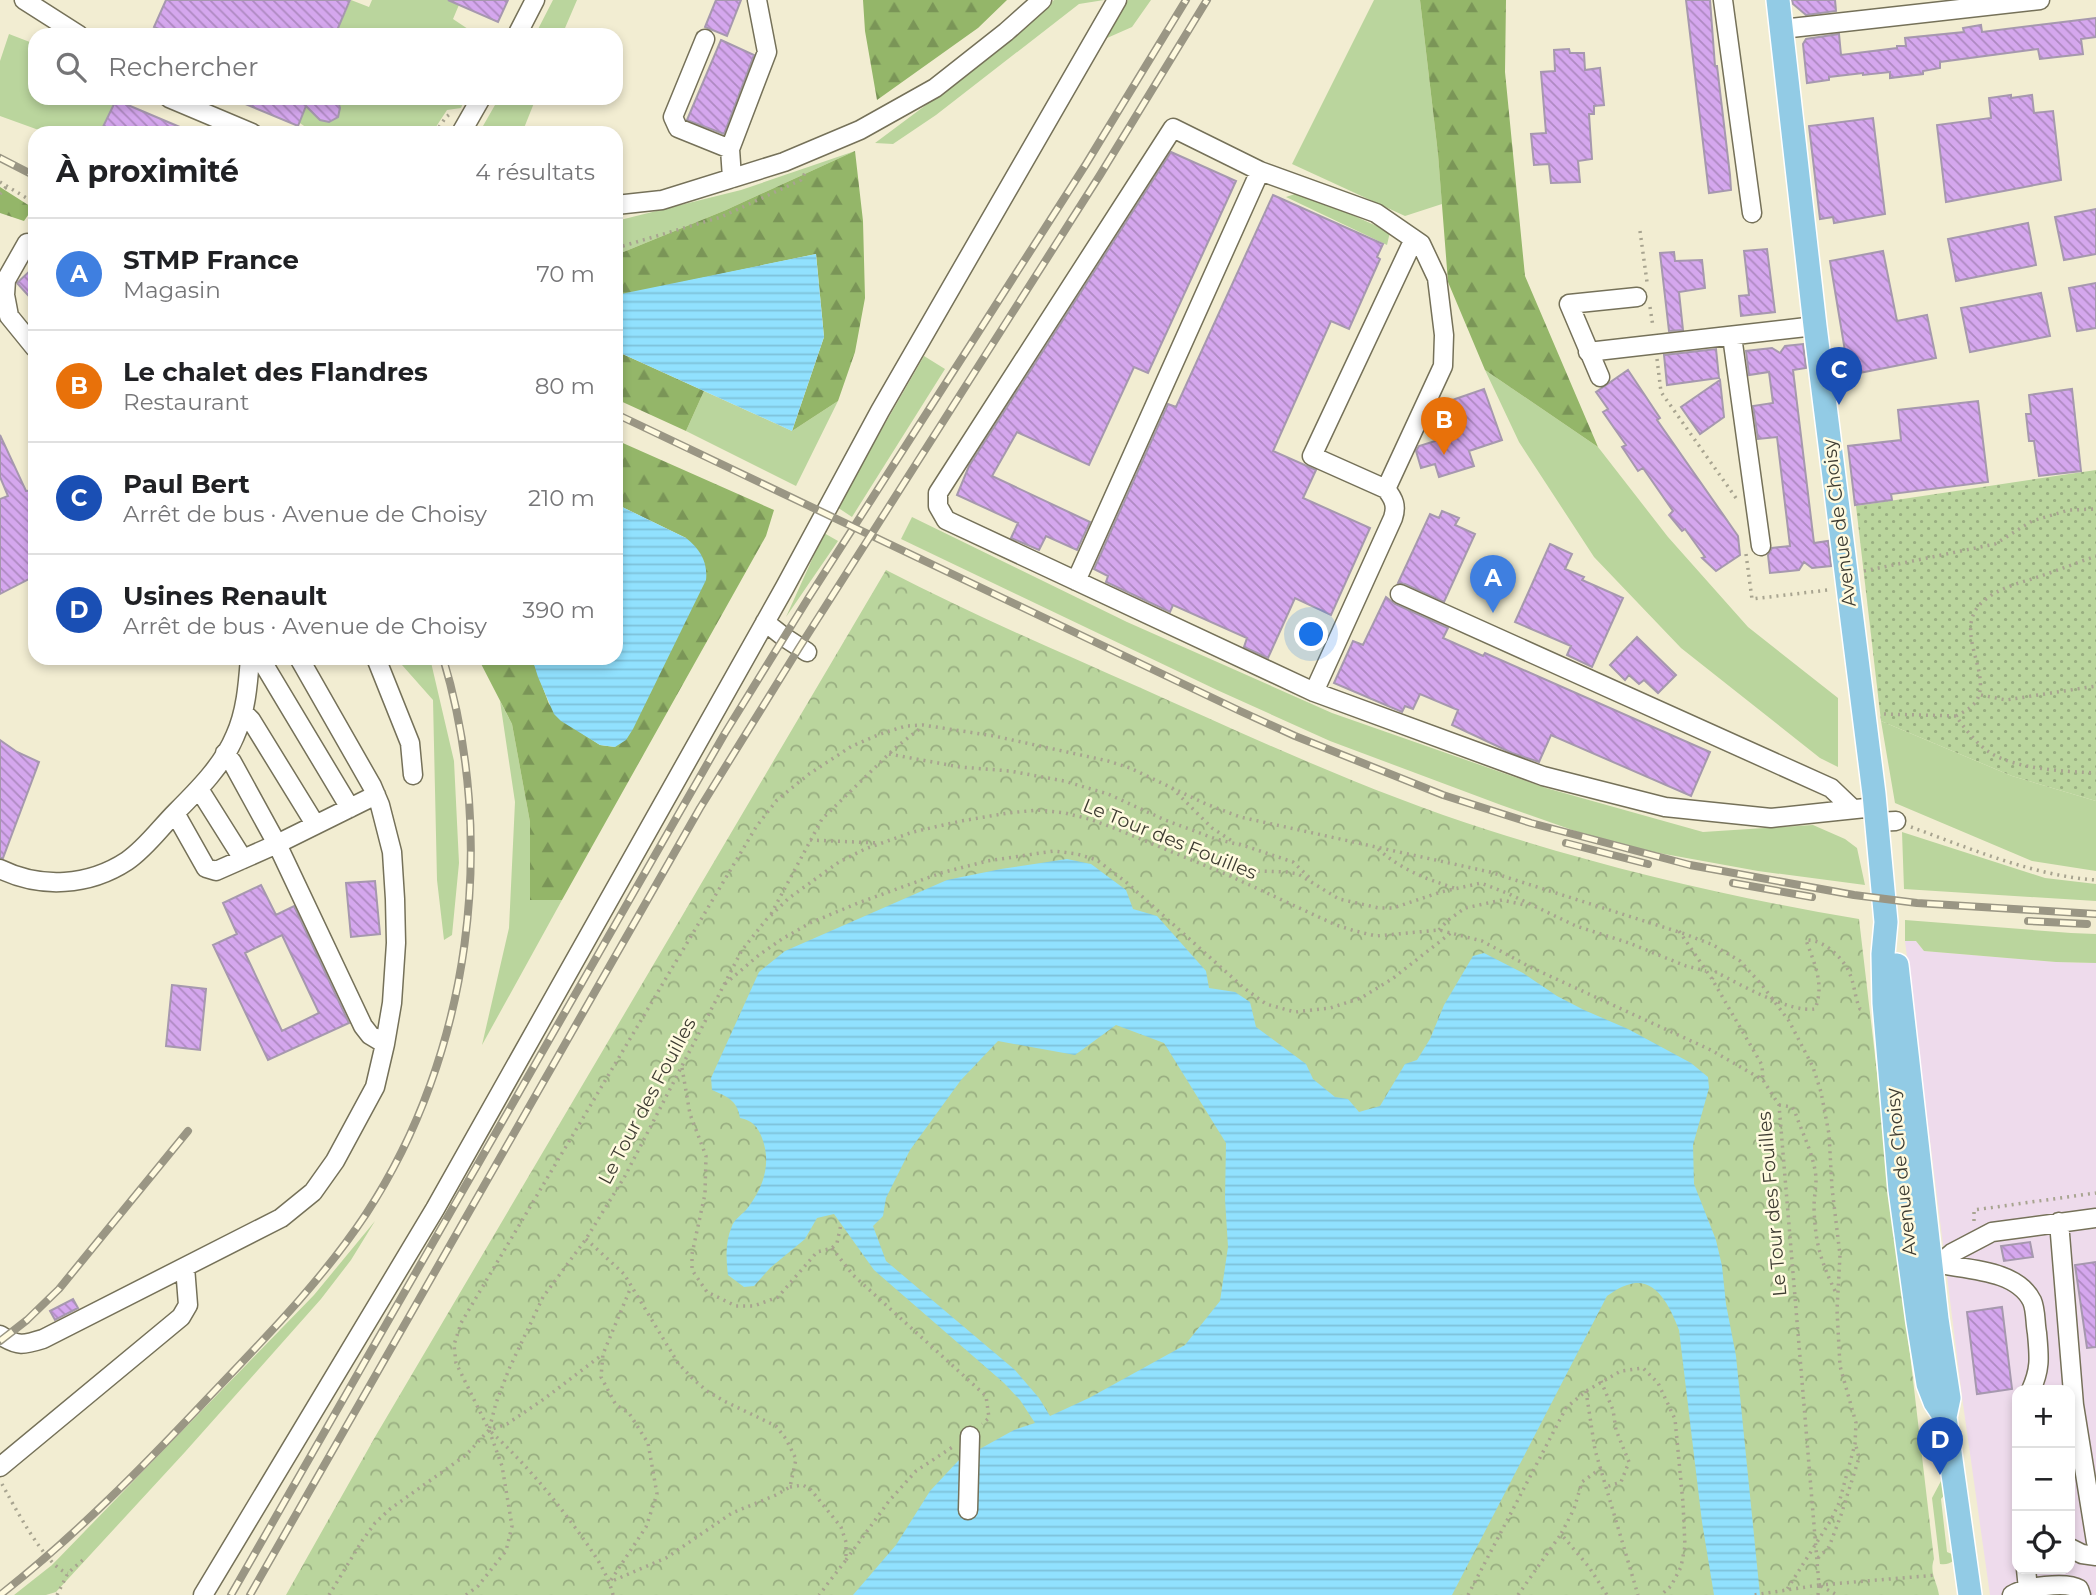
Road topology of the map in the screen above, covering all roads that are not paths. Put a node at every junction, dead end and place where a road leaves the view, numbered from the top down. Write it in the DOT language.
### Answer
graph roads {
  1 [pos="24,0"];
  2 [pos="535,0"];
  3 [pos="757,0"];
  4 [pos="1042,0"];
  5 [pos="1117,0"];
  6 [pos="1723,0"];
  7 [pos="1778,0"];
  8 [pos="2040,0"];
  9 [pos="68,28"];
  10 [pos="521,28"];
  11 [pos="1782,29"];
  12 [pos="705,39"];
  13 [pos="186,105"];
  14 [pos="477,105"];
  15 [pos="235,126"];
  16 [pos="465,126"];
  17 [pos="730,149"];
  18 [pos="1260,171"];
  19 [pos="732,178"];
  20 [pos="623,204"];
  21 [pos="1752,213"];
  22 [pos="1414,239"];
  23 [pos="28,244"];
  24 [pos="1645,299"];
  25 [pos="1815,326"];
  26 [pos="1732,336"];
  27 [pos="28,339"];
  28 [pos="1588,352"];
  29 [pos="1600,377"];
  30 [pos="1385,489"];
  31 [pos="1753,548"];
  32 [pos="1076,581"];
  33 [pos="1400,594"];
  34 [pos="765,622"];
  35 [pos="807,652"];
  36 [pos="249,665"];
  37 [pos="264,665"];
  38 [pos="303,665"];
  39 [pos="379,665"];
  40 [pos="1314,692"];
  41 [pos="243,712"];
  42 [pos="225,754"];
  43 [pos="413,775"];
  44 [pos="199,789"];
  45 [pos="376,795"];
  46 [pos="350,808"];
  47 [pos="175,813"];
  48 [pos="1875,815"];
  49 [pos="315,824"];
  50 [pos="278,844"];
  51 [pos="243,859"];
  52 [pos="0,869"];
  53 [pos="1886,922"];
  54 [pos="385,1044"];
  55 [pos="1904,1218"];
  56 [pos="2096,1218"];
  57 [pos="2059,1222"];
  58 [pos="1935,1263"];
  59 [pos="185,1267"];
  60 [pos="1914,1291"];
  61 [pos="0,1335"];
  62 [pos="2033,1385"];
  63 [pos="2070,1385"];
  64 [pos="1945,1417"];
  65 [pos="2075,1424"];
  66 [pos="970,1436"];
  67 [pos="0,1467"];
  68 [pos="968,1510"];
  69 [pos="2096,1542"];
  70 [pos="2075,1550"];
  71 [pos="2096,1556"];
  72 [pos="2025,1574"];
  73 [pos="2048,1591"];
  74 [pos="2020,1592"];
  75 [pos="203,1595"];
  76 [pos="1970,1595"];
  77 [pos="2081,1595"];
  1 -- 9 [label="street"];
  2 -- 10 [label="street"];
  3 -- 17 [label="street"];
  4 -- 19 [label="street"];
  5 -- 34 [label="street"];
  6 -- 21 [label="street"];
  7 -- 11 [label="main road, Avenue de Choisy"];
  8 -- 11 [label="street"];
  11 -- 25 [label="main road, Avenue de Choisy"];
  12 -- 17 [label="street"];
  13 -- 15 [label="street"];
  14 -- 16 [label="street"];
  17 -- 19 [label="street"];
  18 -- 22 [label="street"];
  18 -- 32 [label="street"];
  18 -- 32 [label="street"];
  19 -- 20 [label="street"];
  22 -- 30 [label="street"];
  22 -- 30 [label="street"];
  23 -- 27 [label="street"];
  24 -- 28 [label="street"];
  25 -- 26 [label="street"];
  25 -- 48 [label="main road, Avenue de Choisy"];
  26 -- 28 [label="street"];
  26 -- 31 [label="street"];
  28 -- 29 [label="street"];
  30 -- 40 [label="street"];
  32 -- 40 [label="street"];
  33 -- 48 [label="street"];
  34 -- 35 [label="street"];
  34 -- 75 [label="street"];
  36 -- 41 [label="street"];
  37 -- 46 [label="street"];
  38 -- 45 [label="street"];
  39 -- 43 [label="street"];
  40 -- 48 [label="street"];
  41 -- 42 [label="street"];
  41 -- 49 [label="street"];
  42 -- 44 [label="street"];
  42 -- 50 [label="street"];
  44 -- 47 [label="street"];
  44 -- 51 [label="street"];
  45 -- 46 [label="street"];
  45 -- 54 [label="street"];
  46 -- 49 [label="street"];
  47 -- 51 [label="street"];
  47 -- 52 [label="street"];
  48 -- 53 [label="main road, Avenue de Choisy"];
  49 -- 50 [label="street"];
  50 -- 51 [label="street"];
  50 -- 54 [label="street"];
  53 -- 55 [label="main road, Avenue de Choisy"];
  53 -- 58 [label="main road, Avenue de Choisy"];
  54 -- 59 [label="street"];
  55 -- 58 [label="street"];
  55 -- 60 [label="main road, Avenue de Choisy"];
  56 -- 57 [label="street"];
  57 -- 58 [label="street"];
  57 -- 63 [label="street"];
  58 -- 60 [label="street"];
  58 -- 62 [label="street"];
  58 -- 64 [label="main road, Avenue de Choisy"];
  59 -- 61 [label="street"];
  59 -- 67 [label="street"];
  60 -- 64 [label="main road, Avenue de Choisy"];
  64 -- 76 [label="main road, Avenue de Choisy"];
  65 -- 69 [label="street"];
  66 -- 68 [label="street"];
  70 -- 71 [label="street"];
  72 -- 74 [label="street"];
  73 -- 74 [label="street"];
  73 -- 77 [label="street"];
}
